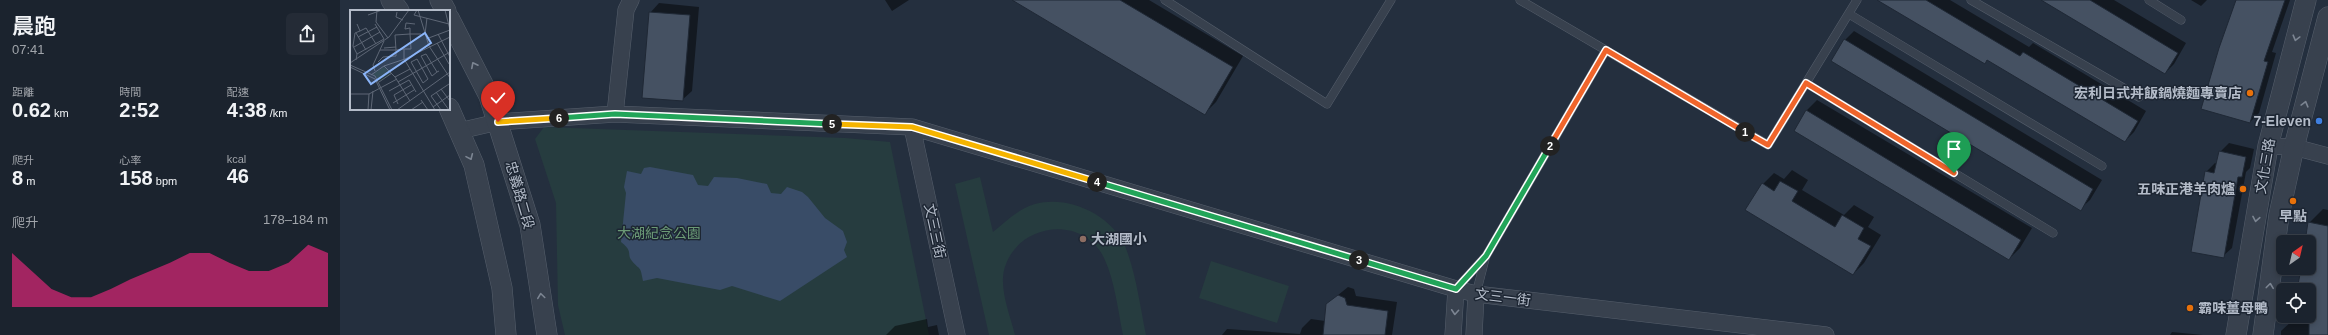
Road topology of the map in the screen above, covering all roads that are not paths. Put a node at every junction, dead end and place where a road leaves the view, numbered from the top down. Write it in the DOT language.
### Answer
graph roads {
  1 [pos="392,0"];
  2 [pos="440,0"];
  3 [pos="631,0"];
  4 [pos="1165,0"];
  5 [pos="1391,0"];
  6 [pos="1520,0"];
  7 [pos="1857,0"];
  8 [pos="1971,0"];
  9 [pos="2149,0"];
  10 [pos="2306,0"];
  11 [pos="398,10"];
  12 [pos="445,10"];
  13 [pos="1849,14"];
  14 [pos="450,20"];
  15 [pos="2181,20"];
  16 [pos="2326,29"];
  17 [pos="1606,50"];
  18 [pos="1806,83"];
  19 [pos="2139,98"];
  20 [pos="450,110"];
  21 [pos="615,114"];
  22 [pos="498,122"];
  23 [pos="912,127"];
  24 [pos="459,131"];
  25 [pos="2268,146"];
  26 [pos="2294,147"];
  27 [pos="2328,156"];
  28 [pos="2102,166"];
  29 [pos="2053,233"];
  30 [pos="1486,256"];
  31 [pos="1456,289"];
  32 [pos="1476,294"];
  33 [pos="506,335"];
  34 [pos="547,335"];
  35 [pos="957,335"];
  36 [pos="1453,335"];
  37 [pos="1474,335"];
  38 [pos="1826,335"];
  39 [pos="2236,335"];
  40 [pos="2263,335"];
  1 -- 11 [label="street"];
  2 -- 12 [label="street"];
  3 -- 21 [label="street"];
  4 -- 5 [label="lane"];
  6 -- 17 [label="lane"];
  7 -- 13 [label="lane"];
  8 -- 19 [label="lane"];
  9 -- 15 [label="lane"];
  10 -- 25 [label="street, 文化三路, one-way"];
  13 -- 18 [label="lane"];
  13 -- 28 [label="lane"];
  22 -- 14 [label="street, 忠義路二段, one-way"];
  26 -- 16 [label="street, 文化三路, one-way"];
  17 -- 18 [label="lane"];
  17 -- 30 [label="lane"];
  18 -- 29 [label="lane"];
  20 -- 24 [label="street"];
  21 -- 22 [label="street, 文三一街"];
  21 -- 23 [label="street, 文三一街"];
  22 -- 24 [label="street, 文三一街"];
  34 -- 22 [label="street, 忠義路二段, one-way"];
  23 -- 31 [label="street, 文三一街"];
  23 -- 35 [label="street, 文三三街"];
  24 -- 33 [label="street, one-way"];
  25 -- 26 [label="street"];
  25 -- 39 [label="street, 文化三路, one-way"];
  26 -- 27 [label="street"];
  40 -- 26 [label="street, 文化三路, one-way"];
  30 -- 31 [label="lane"];
  30 -- 32 [label="lane"];
  31 -- 32 [label="street, 文三一街"];
  31 -- 36 [label="street, one-way"];
  32 -- 37 [label="street"];
  32 -- 38 [label="street, 文三一街"];
}
